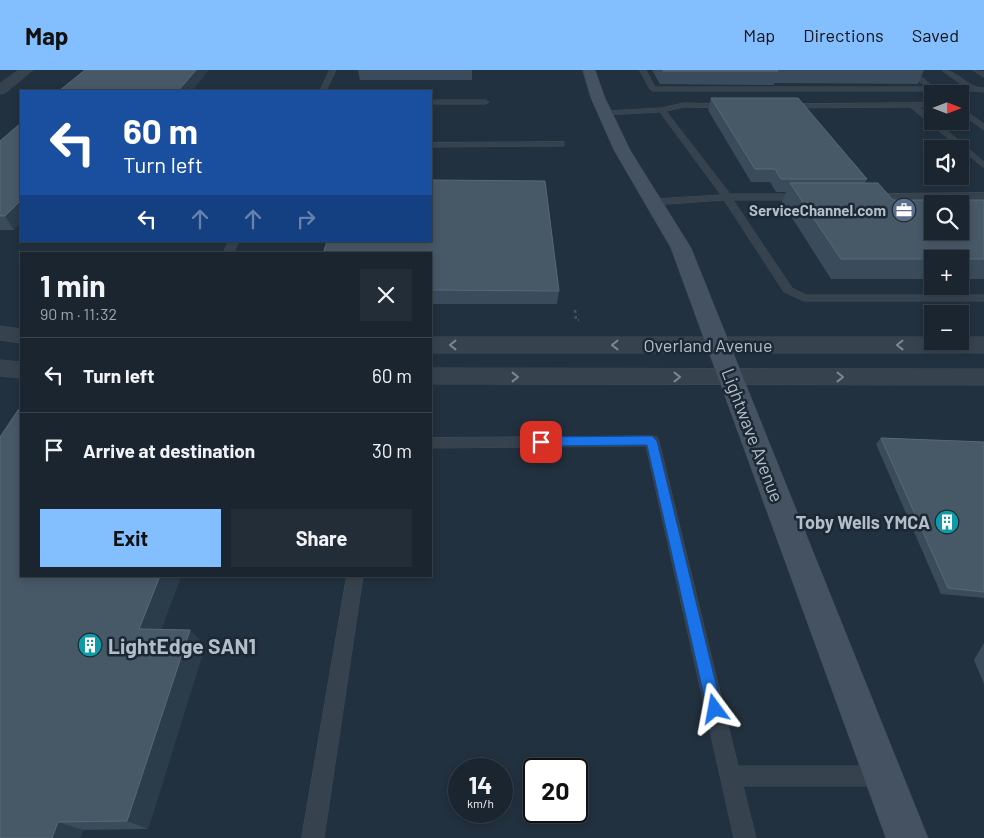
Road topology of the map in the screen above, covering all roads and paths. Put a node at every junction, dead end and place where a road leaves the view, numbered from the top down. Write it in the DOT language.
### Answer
graph roads {
  1 [pos="6,70"];
  2 [pos="27,70"];
  3 [pos="332,70"];
  4 [pos="589,70"];
  5 [pos="643,70"];
  6 [pos="909,70"];
  7 [pos="945,70"];
  8 [pos="976,70"];
  9 [pos="0,74"];
  10 [pos="984,75"];
  11 [pos="0,90"];
  12 [pos="323,90"];
  13 [pos="984,90"];
  14 [pos="432,102"];
  15 [pos="486,102"];
  16 [pos="912,105"];
  17 [pos="924,105"];
  18 [pos="735,106"];
  19 [pos="774,106"];
  20 [pos="662,110"];
  21 [pos="605,113"];
  22 [pos="969,116"];
  23 [pos="984,128"];
  24 [pos="561,144"];
  25 [pos="432,145"];
  26 [pos="984,166"];
  27 [pos="984,196"];
  28 [pos="727,197"];
  29 [pos="813,197"];
  30 [pos="861,197"];
  31 [pos="654,202"];
  32 [pos="984,298"];
  33 [pos="0,333"];
  34 [pos="20,336"];
  35 [pos="432,345"];
  36 [pos="984,345"];
  37 [pos="718,346"];
  38 [pos="0,368"];
  39 [pos="20,370"];
  40 [pos="432,376"];
  41 [pos="731,377"];
  42 [pos="984,377"];
  43 [pos="432,442"];
  44 [pos="355,577"];
  45 [pos="731,776"];
  46 [pos="884,776"];
  47 [pos="313,838"];
  48 [pos="745,838"];
  49 [pos="907,838"];
  1 -- 9 [label="street"];
  2 -- 11 [label="street"];
  3 -- 12 [label="lane"];
  4 -- 21 [label="main road, Lightwave Avenue"];
  5 -- 6 [label="lane"];
  7 -- 13 [label="lane"];
  8 -- 10 [label="lane"];
  14 -- 15 [label="lane"];
  16 -- 17 [label="lane"];
  16 -- 19 [label="lane"];
  16 -- 26 [label="lane"];
  18 -- 20 [label="lane"];
  20 -- 21 [label="lane"];
  20 -- 28 [label="lane"];
  21 -- 31 [label="main road, Lightwave Avenue"];
  22 -- 23 [label="lane"];
  24 -- 25 [label="lane"];
  27 -- 30 [label="lane"];
  28 -- 29 [label="lane"];
  28 -- 31 [label="lane"];
  28 -- 32 [label="lane"];
  31 -- 37 [label="main road, Lightwave Avenue"];
  33 -- 34 [label="street"];
  37 -- 35 [label="street, Overland Avenue, one-way"];
  36 -- 37 [label="street, Overland Avenue, one-way"];
  37 -- 41 [label="main road, Lightwave Avenue"];
  38 -- 39 [label="street"];
  40 -- 41 [label="street, Overland Avenue, one-way"];
  41 -- 42 [label="street, Overland Avenue, one-way"];
  41 -- 46 [label="main road, Lightwave Avenue"];
  43 -- 45 [label="lane"];
  44 -- 47 [label="lane"];
  45 -- 46 [label="lane"];
  45 -- 48 [label="lane"];
  46 -- 49 [label="main road, Lightwave Avenue"];
}
